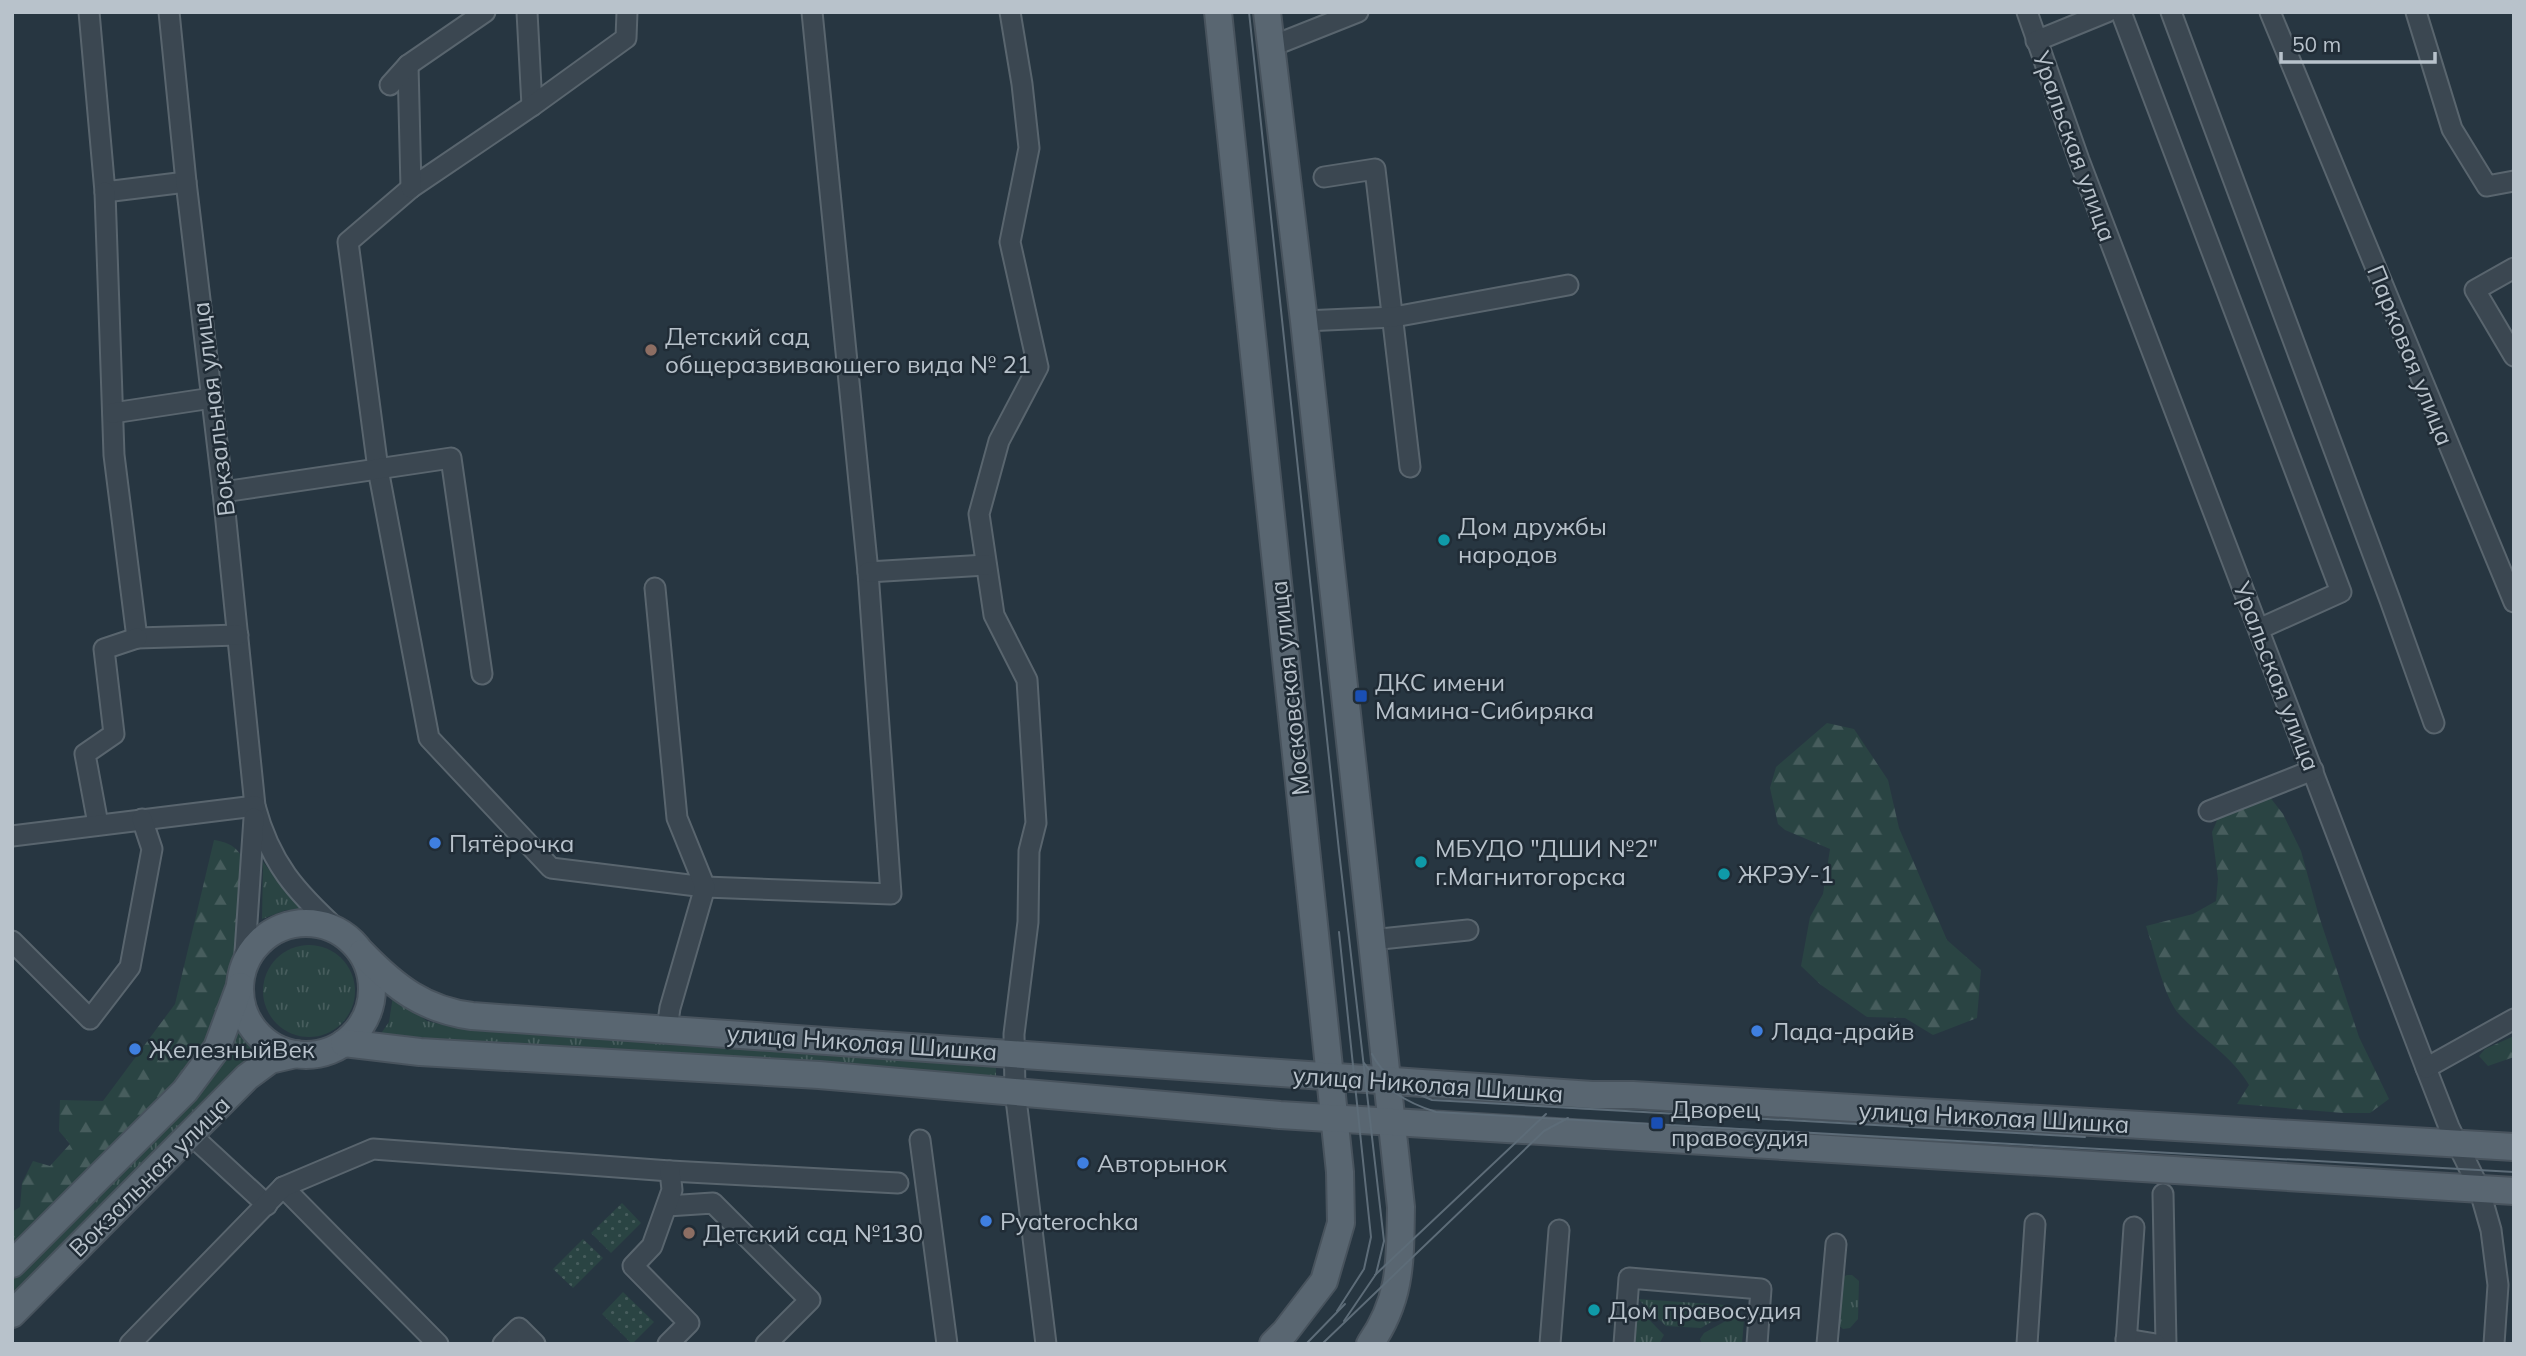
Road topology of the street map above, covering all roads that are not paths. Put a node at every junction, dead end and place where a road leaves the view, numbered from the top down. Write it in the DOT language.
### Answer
graph roads {
  1 [pos="89,12"];
  2 [pos="169,12"];
  3 [pos="485,12"];
  4 [pos="527,12"];
  5 [pos="627,12"];
  6 [pos="812,12"];
  7 [pos="1010,12"];
  8 [pos="1218,12"];
  9 [pos="1267,12"];
  10 [pos="1359,12"];
  11 [pos="2027,12"];
  12 [pos="2107,12"];
  13 [pos="2121,12"];
  14 [pos="2171,12"];
  15 [pos="2270,12"];
  16 [pos="2416,12"];
  17 [pos="2036,41"];
  18 [pos="1270,47"];
  19 [pos="408,65"];
  20 [pos="390,85"];
  21 [pos="532,106"];
  22 [pos="1324,177"];
  23 [pos="2514,181"];
  24 [pos="186,182"];
  25 [pos="411,188"];
  26 [pos="105,192"];
  27 [pos="2514,268"];
  28 [pos="1568,285"];
  29 [pos="1394,317"];
  30 [pos="1304,321"];
  31 [pos="2514,356"];
  32 [pos="212,398"];
  33 [pos="113,413"];
  34 [pos="1410,467"];
  35 [pos="377,469"];
  36 [pos="223,492"];
  37 [pos="986,565"];
  38 [pos="868,572"];
  39 [pos="655,588"];
  40 [pos="2514,602"];
  41 [pos="2259,629"];
  42 [pos="238,635"];
  43 [pos="137,638"];
  44 [pos="482,674"];
  45 [pos="2434,723"];
  46 [pos="2313,770"];
  47 [pos="255,806"];
  48 [pos="2209,811"];
  49 [pos="142,819"];
  50 [pos="98,824"];
  51 [pos="12,836"];
  52 [pos="705,887"];
  53 [pos="1468,930"];
  54 [pos="339,931"];
  55 [pos="1371,940"];
  56 [pos="12,941"];
  57 [pos="362,953"];
  58 [pos="242,977"];
  59 [pos="2514,1018"];
  60 [pos="667,1029"];
  61 [pos="344,1043"];
  62 [pos="1013,1053"];
  63 [pos="296,1054"];
  64 [pos="2426,1068"];
  65 [pos="1330,1077"];
  66 [pos="1387,1081"];
  67 [pos="1015,1091"];
  68 [pos="1334,1118"];
  69 [pos="1391,1122"];
  70 [pos="190,1134"];
  71 [pos="920,1140"];
  72 [pos="2458,1146"];
  73 [pos="2514,1147"];
  74 [pos="670,1171"];
  75 [pos="898,1183"];
  76 [pos="283,1187"];
  77 [pos="2479,1188"];
  78 [pos="2514,1191"];
  79 [pos="2163,1195"];
  80 [pos="267,1205"];
  81 [pos="667,1206"];
  82 [pos="2035,1224"];
  83 [pos="2134,1227"];
  84 [pos="1559,1230"];
  85 [pos="1836,1244"];
  86 [pos="12,1264"];
  87 [pos="2505,1264"];
  88 [pos="12,1314"];
  89 [pos="2126,1342"];
  90 [pos="130,1344"];
  91 [pos="438,1344"];
  92 [pos="503,1344"];
  93 [pos="535,1344"];
  94 [pos="668,1344"];
  95 [pos="766,1344"];
  96 [pos="947,1344"];
  97 [pos="1046,1344"];
  98 [pos="1273,1344"];
  99 [pos="1370,1344"];
  100 [pos="1550,1344"];
  101 [pos="1624,1344"];
  102 [pos="1756,1344"];
  103 [pos="1827,1344"];
  104 [pos="2027,1344"];
  105 [pos="2156,1344"];
  106 [pos="2166,1344"];
  107 [pos="2494,1344"];
  1 -- 26 [label="street"];
  2 -- 24 [label="street, Вокзальная улица"];
  3 -- 19 [label="street"];
  4 -- 21 [label="street"];
  5 -- 21 [label="street"];
  6 -- 38 [label="street"];
  7 -- 37 [label="street"];
  8 -- 65 [label="main road, Московская улица"];
  9 -- 18 [label="main road"];
  10 -- 18 [label="street"];
  11 -- 17 [label="street, Уральская улица"];
  12 -- 17 [label="street"];
  13 -- 41 [label="street"];
  14 -- 45 [label="street"];
  15 -- 40 [label="street, Парковая улица"];
  16 -- 23 [label="street"];
  17 -- 41 [label="street, Уральская улица"];
  18 -- 30 [label="main road"];
  19 -- 20 [label="street"];
  19 -- 25 [label="street"];
  21 -- 25 [label="street"];
  22 -- 29 [label="street"];
  24 -- 26 [label="street"];
  24 -- 32 [label="street, Вокзальная улица"];
  25 -- 35 [label="street"];
  26 -- 33 [label="street"];
  27 -- 31 [label="street"];
  28 -- 29 [label="street"];
  29 -- 30 [label="street"];
  29 -- 34 [label="street"];
  30 -- 55 [label="main road"];
  32 -- 33 [label="street"];
  32 -- 36 [label="street, Вокзальная улица"];
  33 -- 43 [label="street"];
  35 -- 36 [label="street"];
  35 -- 44 [label="street"];
  35 -- 52 [label="street"];
  36 -- 42 [label="street, Вокзальная улица"];
  37 -- 38 [label="street"];
  37 -- 62 [label="street"];
  38 -- 52 [label="street"];
  39 -- 52 [label="street"];
  41 -- 46 [label="street, Уральская улица"];
  42 -- 43 [label="street"];
  42 -- 47 [label="street, Вокзальная улица"];
  43 -- 50 [label="street"];
  46 -- 48 [label="street"];
  46 -- 64 [label="street, Уральская улица"];
  47 -- 49 [label="street"];
  47 -- 54 [label="street, Вокзальная улица"];
  47 -- 58 [label="street, Вокзальная улица"];
  49 -- 50 [label="street"];
  49 -- 56 [label="street"];
  50 -- 51 [label="street"];
  52 -- 60 [label="street"];
  53 -- 55 [label="street"];
  54 -- 57 [label="main road"];
  54 -- 58 [label="main road"];
  55 -- 66 [label="main road"];
  57 -- 60 [label="main road, улица Николая Шишка"];
  57 -- 61 [label="main road"];
  58 -- 63 [label="main road"];
  58 -- 86 [label="main road, Вокзальная улица"];
  59 -- 64 [label="street"];
  60 -- 62 [label="main road, улица Николая Шишка"];
  61 -- 63 [label="main road"];
  61 -- 67 [label="main road, улица Николая Шишка"];
  62 -- 65 [label="main road, улица Николая Шишка"];
  62 -- 67 [label="street"];
  63 -- 70 [label="main road, Вокзальная улица"];
  64 -- 72 [label="street, Уральская улица"];
  65 -- 66 [label="main road, улица Николая Шишка"];
  65 -- 68 [label="main road, Московская улица"];
  66 -- 69 [label="main road"];
  66 -- 72 [label="main road, улица Николая Шишка"];
  67 -- 68 [label="main road, улица Николая Шишка"];
  67 -- 97 [label="street"];
  68 -- 69 [label="main road, улица Николая Шишка"];
  68 -- 98 [label="main road, Московская улица"];
  69 -- 77 [label="main road, улица Николая Шишка"];
  69 -- 99 [label="main road"];
  70 -- 80 [label="street"];
  70 -- 88 [label="main road, Вокзальная улица"];
  71 -- 96 [label="street"];
  72 -- 73 [label="main road, улица Николая Шишка"];
  72 -- 77 [label="street, Уральская улица"];
  74 -- 75 [label="street"];
  74 -- 76 [label="street"];
  74 -- 81 [label="street"];
  76 -- 80 [label="street"];
  76 -- 91 [label="street"];
  77 -- 78 [label="main road, улица Николая Шишка"];
  77 -- 87 [label="street, Уральская улица"];
  79 -- 106 [label="street"];
  80 -- 90 [label="street"];
  81 -- 94 [label="street"];
  81 -- 95 [label="street"];
  82 -- 104 [label="street"];
  83 -- 89 [label="street"];
  84 -- 100 [label="street"];
  85 -- 103 [label="street"];
  87 -- 107 [label="street, Уральская улица"];
  89 -- 105 [label="street"];
  92 -- 93 [label="street"];
  101 -- 102 [label="street"];
}
